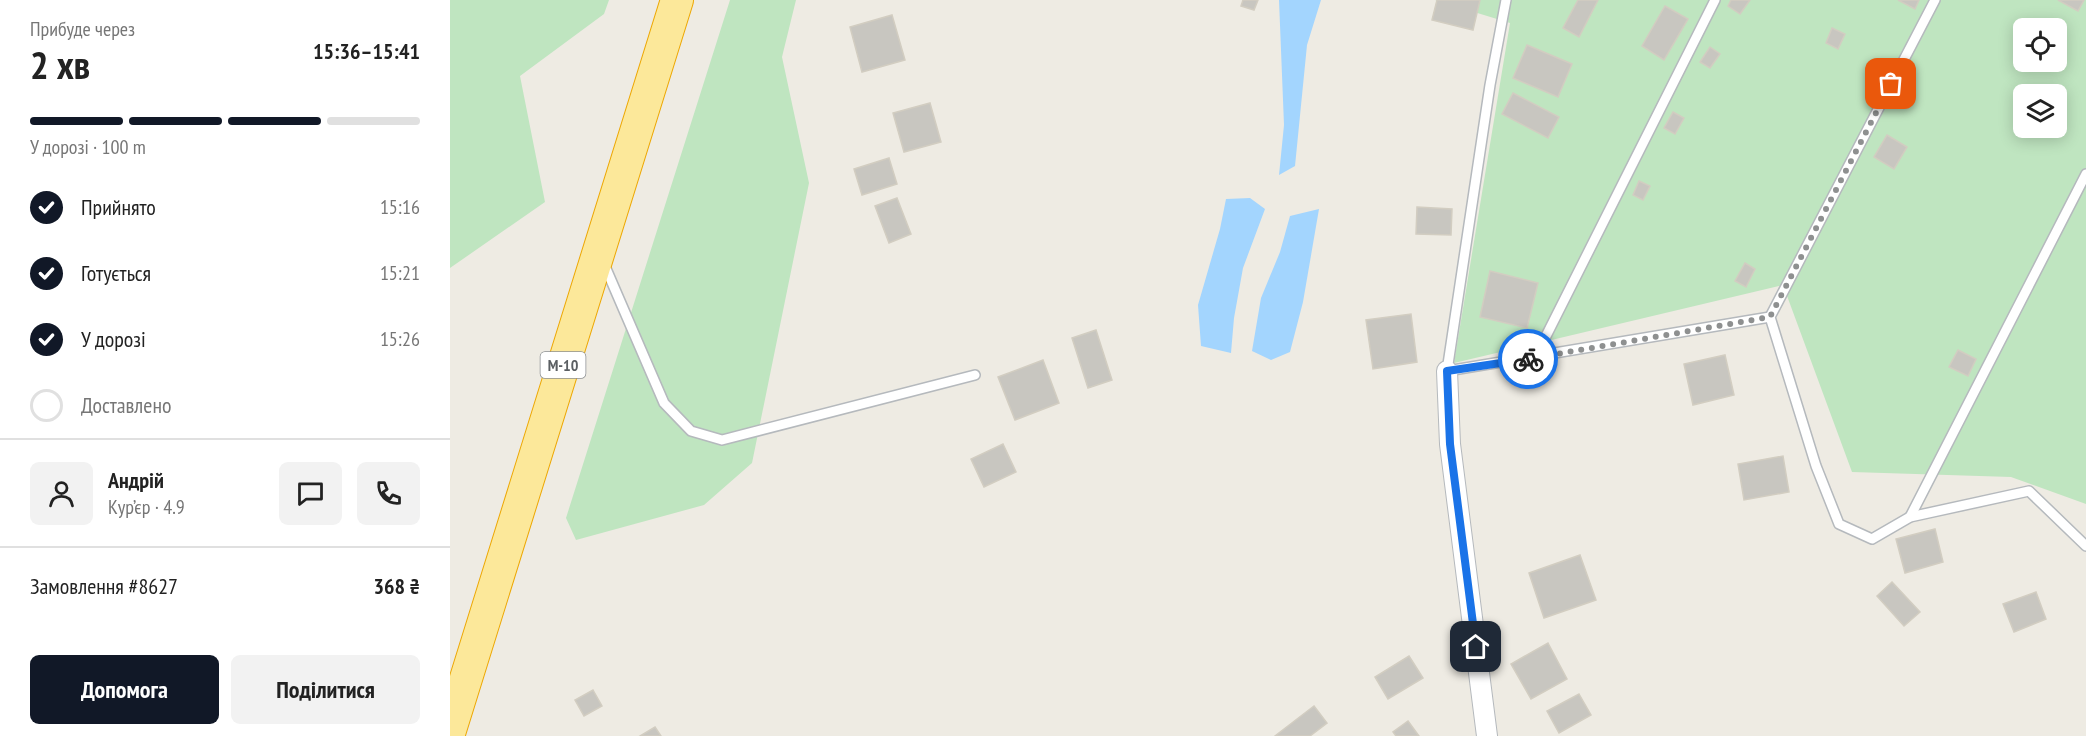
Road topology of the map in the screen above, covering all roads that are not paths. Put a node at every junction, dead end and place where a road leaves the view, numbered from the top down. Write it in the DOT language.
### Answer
graph roads {
  1 [pos="677,0"];
  2 [pos="1506,0"];
  3 [pos="1715,0"];
  4 [pos="1935,0"];
  5 [pos="2086,174"];
  6 [pos="598,252"];
  7 [pos="1770,317"];
  8 [pos="1535,358"];
  9 [pos="1447,371"];
  10 [pos="975,375"];
  11 [pos="1910,517"];
  12 [pos="2086,546"];
  13 [pos="450,730"];
  14 [pos="1487,736"];
  1 -- 6 [label="highway, М-10"];
  2 -- 9 [label="lane"];
  3 -- 8 [label="lane"];
  4 -- 7 [label="lane"];
  5 -- 11 [label="lane"];
  6 -- 10 [label="lane"];
  6 -- 13 [label="highway, М-10"];
  7 -- 8 [label="lane"];
  7 -- 11 [label="lane"];
  8 -- 9 [label="lane"];
  9 -- 14 [label="street"];
  11 -- 12 [label="lane"];
}
